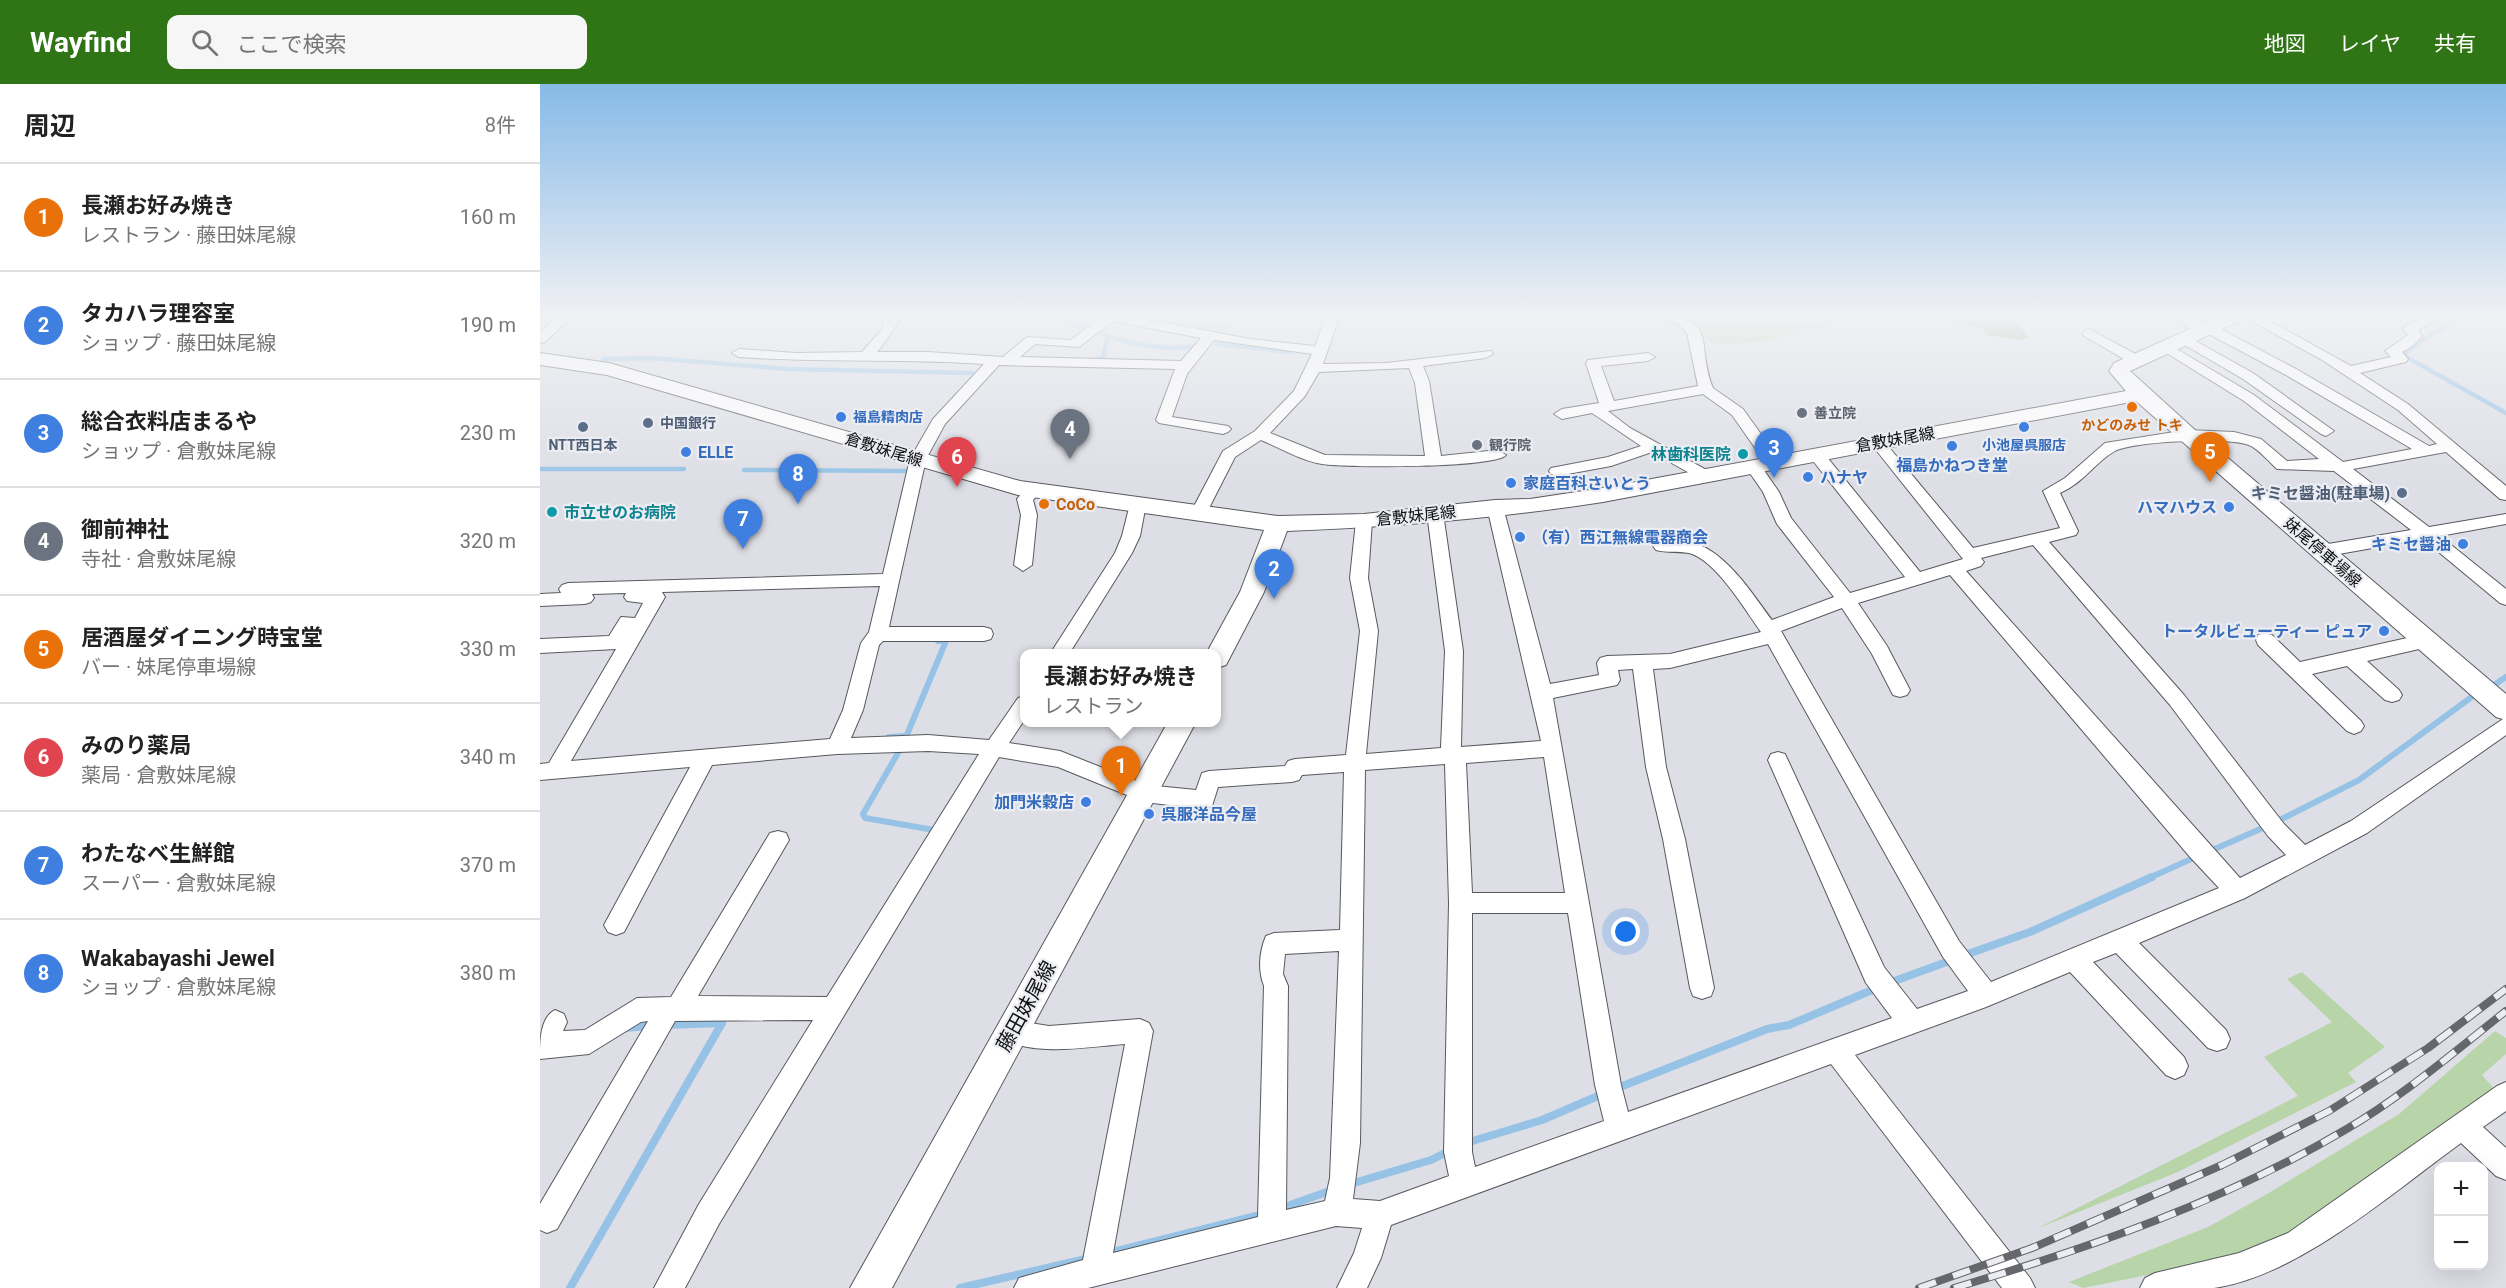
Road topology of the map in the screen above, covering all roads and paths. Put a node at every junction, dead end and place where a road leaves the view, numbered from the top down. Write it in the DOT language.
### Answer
graph roads {
  1 [pos="617,371"];
  2 [pos="994,371"];
  3 [pos="1179,371"];
  4 [pos="1312,371"];
  5 [pos="1417,371"];
  6 [pos="1595,371"];
  7 [pos="1700,371"];
  8 [pos="2119,371"];
  9 [pos="2213,371"];
  10 [pos="2238,371"];
  11 [pos="2289,371"];
  12 [pos="2348,371"];
  13 [pos="1707,389"];
  14 [pos="2140,394"];
  15 [pos="1602,407"];
  16 [pos="1563,414"];
  17 [pos="1223,429"];
  18 [pos="2326,431"];
  19 [pos="1260,434"];
  20 [pos="2187,435"];
  21 [pos="1877,442"];
  22 [pos="1653,447"];
  23 [pos="2448,447"];
  24 [pos="2427,451"];
  25 [pos="1816,453"];
  26 [pos="1498,455"];
  27 [pos="918,459"];
  28 [pos="1434,461"];
  29 [pos="1763,464"];
  30 [pos="2340,467"];
  31 [pos="1557,471"];
  32 [pos="1706,476"];
  33 [pos="1033,491"];
  34 [pos="2506,495"];
  35 [pos="1138,504"];
  36 [pos="1495,507"];
  37 [pos="1199,512"];
  38 [pos="1435,513"];
  39 [pos="2506,519"];
  40 [pos="1364,521"];
  41 [pos="1278,524"];
  42 [pos="2426,533"];
  43 [pos="2037,539"];
  44 [pos="1662,546"];
  45 [pos="2322,551"];
  46 [pos="1969,555"];
  47 [pos="1023,565"];
  48 [pos="1954,568"];
  49 [pos="1916,579"];
  50 [pos="888,580"];
  51 [pos="654,591"];
  52 [pos="2506,599"];
  53 [pos="540,600"];
  54 [pos="1845,600"];
  55 [pos="1772,633"];
  56 [pos="878,634"];
  57 [pos="984,634"];
  58 [pos="2265,639"];
  59 [pos="2425,641"];
  60 [pos="540,645"];
  61 [pos="1062,649"];
  62 [pos="1221,650"];
  63 [pos="2351,658"];
  64 [pos="1642,662"];
  65 [pos="2297,670"];
  66 [pos="1900,690"];
  67 [pos="1542,693"];
  68 [pos="2392,695"];
  69 [pos="1020,710"];
  70 [pos="2506,710"];
  71 [pos="2506,725"];
  72 [pos="2354,726"];
  73 [pos="1180,727"];
  74 [pos="839,741"];
  75 [pos="994,748"];
  76 [pos="1553,748"];
  77 [pos="1453,754"];
  78 [pos="705,758"];
  79 [pos="1778,760"];
  80 [pos="1355,764"];
  81 [pos="548,771"];
  82 [pos="1144,793"];
  83 [pos="778,840"];
  84 [pos="2302,857"];
  85 [pos="2236,891"];
  86 [pos="1461,903"];
  87 [pos="1577,903"];
  88 [pos="616,925"];
  89 [pos="1352,940"];
  90 [pos="2120,940"];
  91 [pos="2074,959"];
  92 [pos="1702,988"];
  93 [pos="1986,996"];
  94 [pos="834,1009"];
  95 [pos="666,1018"];
  96 [pos="1913,1023"];
  97 [pos="1011,1032"];
  98 [pos="543,1038"];
  99 [pos="2217,1039"];
  100 [pos="1836,1051"];
  101 [pos="2175,1066"];
  102 [pos="2506,1095"];
  103 [pos="2462,1126"];
  104 [pos="1620,1130"];
  105 [pos="2506,1166"];
  106 [pos="1464,1184"];
  107 [pos="1340,1193"];
  108 [pos="1271,1215"];
  109 [pos="1380,1215"];
  110 [pos="547,1219"];
  111 [pos="1097,1261"];
  112 [pos="2018,1285"];
  113 [pos="669,1288"];
  114 [pos="870,1288"];
  115 [pos="1029,1288"];
  116 [pos="1352,1288"];
  117 [pos="2155,1288"];
  1 -- 27 [label="main road, 倉敷妹尾線"];
  2 -- 27 [label="street"];
  3 -- 17 [label="street"];
  4 -- 19 [label="street"];
  5 -- 28 [label="street"];
  6 -- 15 [label="street"];
  7 -- 13 [label="street"];
  8 -- 14 [label="main road"];
  9 -- 30 [label="street"];
  10 -- 18 [label="street"];
  11 -- 24 [label="street"];
  12 -- 23 [label="street"];
  13 -- 15 [label="street"];
  13 -- 29 [label="street"];
  14 -- 20 [label="main road, 妹尾停車場線"];
  14 -- 21 [label="main road, 倉敷妹尾線"];
  15 -- 16 [label="street"];
  15 -- 22 [label="street"];
  19 -- 28 [label="street"];
  19 -- 37 [label="street"];
  20 -- 30 [label="street"];
  20 -- 43 [label="street"];
  20 -- 45 [label="main road, 妹尾停車場線"];
  21 -- 25 [label="main road, 倉敷妹尾線"];
  21 -- 46 [label="street"];
  22 -- 31 [label="street"];
  22 -- 32 [label="street"];
  23 -- 24 [label="street"];
  23 -- 34 [label="street"];
  24 -- 30 [label="street"];
  25 -- 29 [label="main road, 倉敷妹尾線"];
  25 -- 49 [label="street"];
  26 -- 28 [label="street"];
  27 -- 33 [label="main road, 倉敷妹尾線"];
  27 -- 50 [label="street"];
  29 -- 32 [label="main road, 倉敷妹尾線"];
  29 -- 54 [label="street"];
  30 -- 42 [label="street"];
  32 -- 36 [label="main road, 倉敷妹尾線"];
  33 -- 35 [label="main road, 倉敷妹尾線"];
  33 -- 47 [label="street"];
  35 -- 37 [label="main road, 倉敷妹尾線"];
  35 -- 61 [label="street"];
  36 -- 38 [label="main road, 倉敷妹尾線"];
  36 -- 67 [label="street"];
  37 -- 41 [label="main road, 倉敷妹尾線"];
  38 -- 40 [label="main road, 倉敷妹尾線"];
  38 -- 77 [label="street"];
  39 -- 42 [label="street"];
  40 -- 41 [label="main road, 倉敷妹尾線"];
  40 -- 80 [label="street"];
  41 -- 62 [label="main road"];
  42 -- 45 [label="street"];
  42 -- 52 [label="street"];
  43 -- 46 [label="street"];
  43 -- 84 [label="street"];
  44 -- 55 [label="street"];
  45 -- 59 [label="main road, 妹尾停車場線"];
  46 -- 48 [label="street"];
  48 -- 49 [label="street"];
  48 -- 85 [label="street"];
  49 -- 54 [label="street"];
  50 -- 51 [label="street"];
  50 -- 56 [label="street"];
  51 -- 53 [label="street"];
  51 -- 60 [label="street"];
  51 -- 81 [label="street"];
  54 -- 55 [label="street"];
  54 -- 66 [label="street"];
  55 -- 64 [label="street"];
  55 -- 93 [label="street"];
  56 -- 57 [label="street"];
  56 -- 74 [label="street"];
  58 -- 65 [label="street"];
  59 -- 63 [label="street"];
  59 -- 70 [label="main road, 妹尾停車場線"];
  63 -- 65 [label="street"];
  63 -- 68 [label="street"];
  64 -- 67 [label="street"];
  64 -- 92 [label="street"];
  65 -- 72 [label="street"];
  67 -- 76 [label="street"];
  69 -- 75 [label="street"];
  71 -- 84 [label="street"];
  73 -- 82 [label="main road, 藤田妹尾線"];
  74 -- 75 [label="street"];
  74 -- 78 [label="street"];
  75 -- 82 [label="street"];
  75 -- 94 [label="street"];
  76 -- 77 [label="street"];
  76 -- 87 [label="street"];
  77 -- 80 [label="street"];
  77 -- 86 [label="street"];
  78 -- 81 [label="street"];
  78 -- 88 [label="street"];
  79 -- 96 [label="street"];
  80 -- 82 [label="street"];
  80 -- 89 [label="street"];
  82 -- 97 [label="main road, 藤田妹尾線"];
  83 -- 95 [label="street"];
  84 -- 85 [label="street"];
  85 -- 90 [label="street"];
  86 -- 87 [label="street"];
  86 -- 106 [label="street"];
  87 -- 104 [label="street"];
  89 -- 107 [label="street"];
  89 -- 108 [label="street"];
  90 -- 91 [label="street"];
  90 -- 99 [label="street"];
  91 -- 93 [label="street"];
  91 -- 101 [label="street"];
  93 -- 96 [label="street"];
  94 -- 95 [label="street"];
  94 -- 113 [label="street"];
  95 -- 98 [label="street"];
  95 -- 110 [label="street"];
  96 -- 100 [label="street"];
  97 -- 111 [label="street"];
  97 -- 114 [label="main road, 藤田妹尾線"];
  100 -- 104 [label="street"];
  100 -- 112 [label="street"];
  102 -- 103 [label="street"];
  103 -- 105 [label="street"];
  103 -- 117 [label="street"];
  104 -- 106 [label="street"];
  106 -- 109 [label="street"];
  107 -- 108 [label="street"];
  107 -- 109 [label="street"];
  108 -- 111 [label="street"];
  109 -- 116 [label="street"];
  111 -- 115 [label="street"];
}
